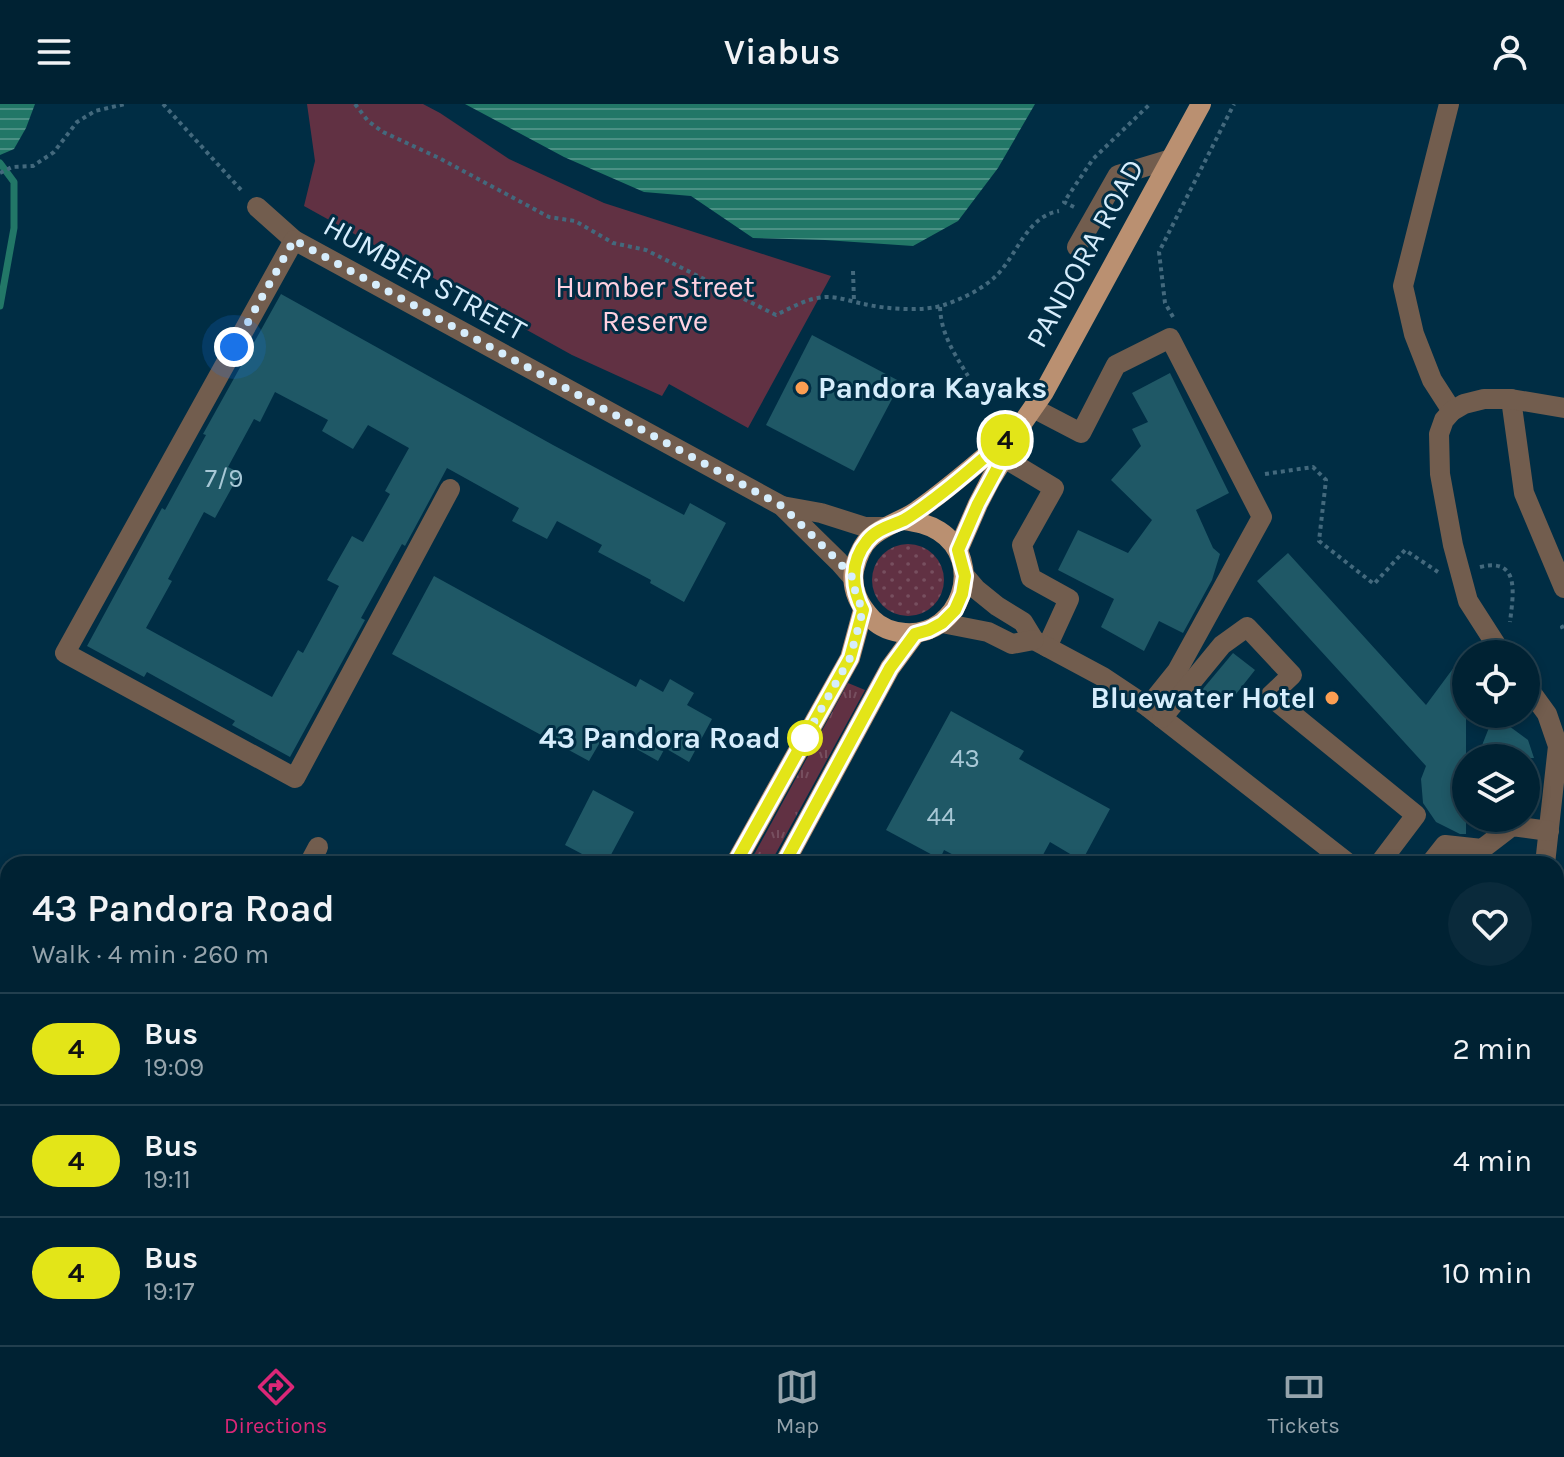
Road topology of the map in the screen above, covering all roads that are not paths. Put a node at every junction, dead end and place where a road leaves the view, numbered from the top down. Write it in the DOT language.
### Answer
graph roads {
  1 [pos="1201,104"];
  2 [pos="1449,104"];
  3 [pos="1171,159"];
  4 [pos="257,207"];
  5 [pos="294,240"];
  6 [pos="1077,247"];
  7 [pos="1511,399"];
  8 [pos="1033,408"];
  9 [pos="1564,408"];
  10 [pos="1452,411"];
  11 [pos="1019,428"];
  12 [pos="1004,458"];
  13 [pos="450,489"];
  14 [pos="782,506"];
  15 [pos="895,523"];
  16 [pos="958,550"];
  17 [pos="965,576"];
  18 [pos="853,578"];
  19 [pos="1564,588"];
  20 [pos="863,610"];
  21 [pos="942,623"];
  22 [pos="915,634"];
  23 [pos="1493,640"];
  24 [pos="1040,643"];
  25 [pos="1540,704"];
  26 [pos="1155,713"];
  27 [pos="1549,831"];
  28 [pos="739,856"];
  29 [pos="788,856"];
  30 [pos="1339,856"];
  31 [pos="1385,856"];
  32 [pos="1436,856"];
  33 [pos="1474,856"];
  34 [pos="1478,856"];
  35 [pos="1546,856"];
  1 -- 3 [label="main road, PANDORA ROAD"];
  2 -- 10 [label="street"];
  3 -- 6 [label="street"];
  3 -- 8 [label="main road, PANDORA ROAD"];
  4 -- 5 [label="street, HUMBER STREET"];
  5 -- 13 [label="street"];
  5 -- 14 [label="street, HUMBER STREET"];
  7 -- 9 [label="street"];
  7 -- 10 [label="street"];
  7 -- 19 [label="street"];
  8 -- 11 [label="main road, PANDORA ROAD"];
  8 -- 26 [label="street"];
  10 -- 23 [label="street"];
  11 -- 12 [label="main road"];
  11 -- 15 [label="main road"];
  12 -- 16 [label="main road"];
  12 -- 24 [label="street"];
  14 -- 15 [label="street, HUMBER STREET"];
  14 -- 18 [label="street, HUMBER STREET"];
  15 -- 16 [label="main road"];
  15 -- 18 [label="main road"];
  16 -- 17 [label="main road"];
  17 -- 21 [label="main road"];
  17 -- 24 [label="street"];
  18 -- 20 [label="main road"];
  20 -- 22 [label="main road"];
  20 -- 28 [label="main road"];
  21 -- 22 [label="main road"];
  21 -- 24 [label="street"];
  22 -- 29 [label="main road"];
  24 -- 26 [label="street"];
  25 -- 27 [label="street"];
  26 -- 30 [label="street"];
  26 -- 31 [label="street"];
  27 -- 34 [label="street"];
  27 -- 35 [label="street"];
  32 -- 33 [label="street"];
}
